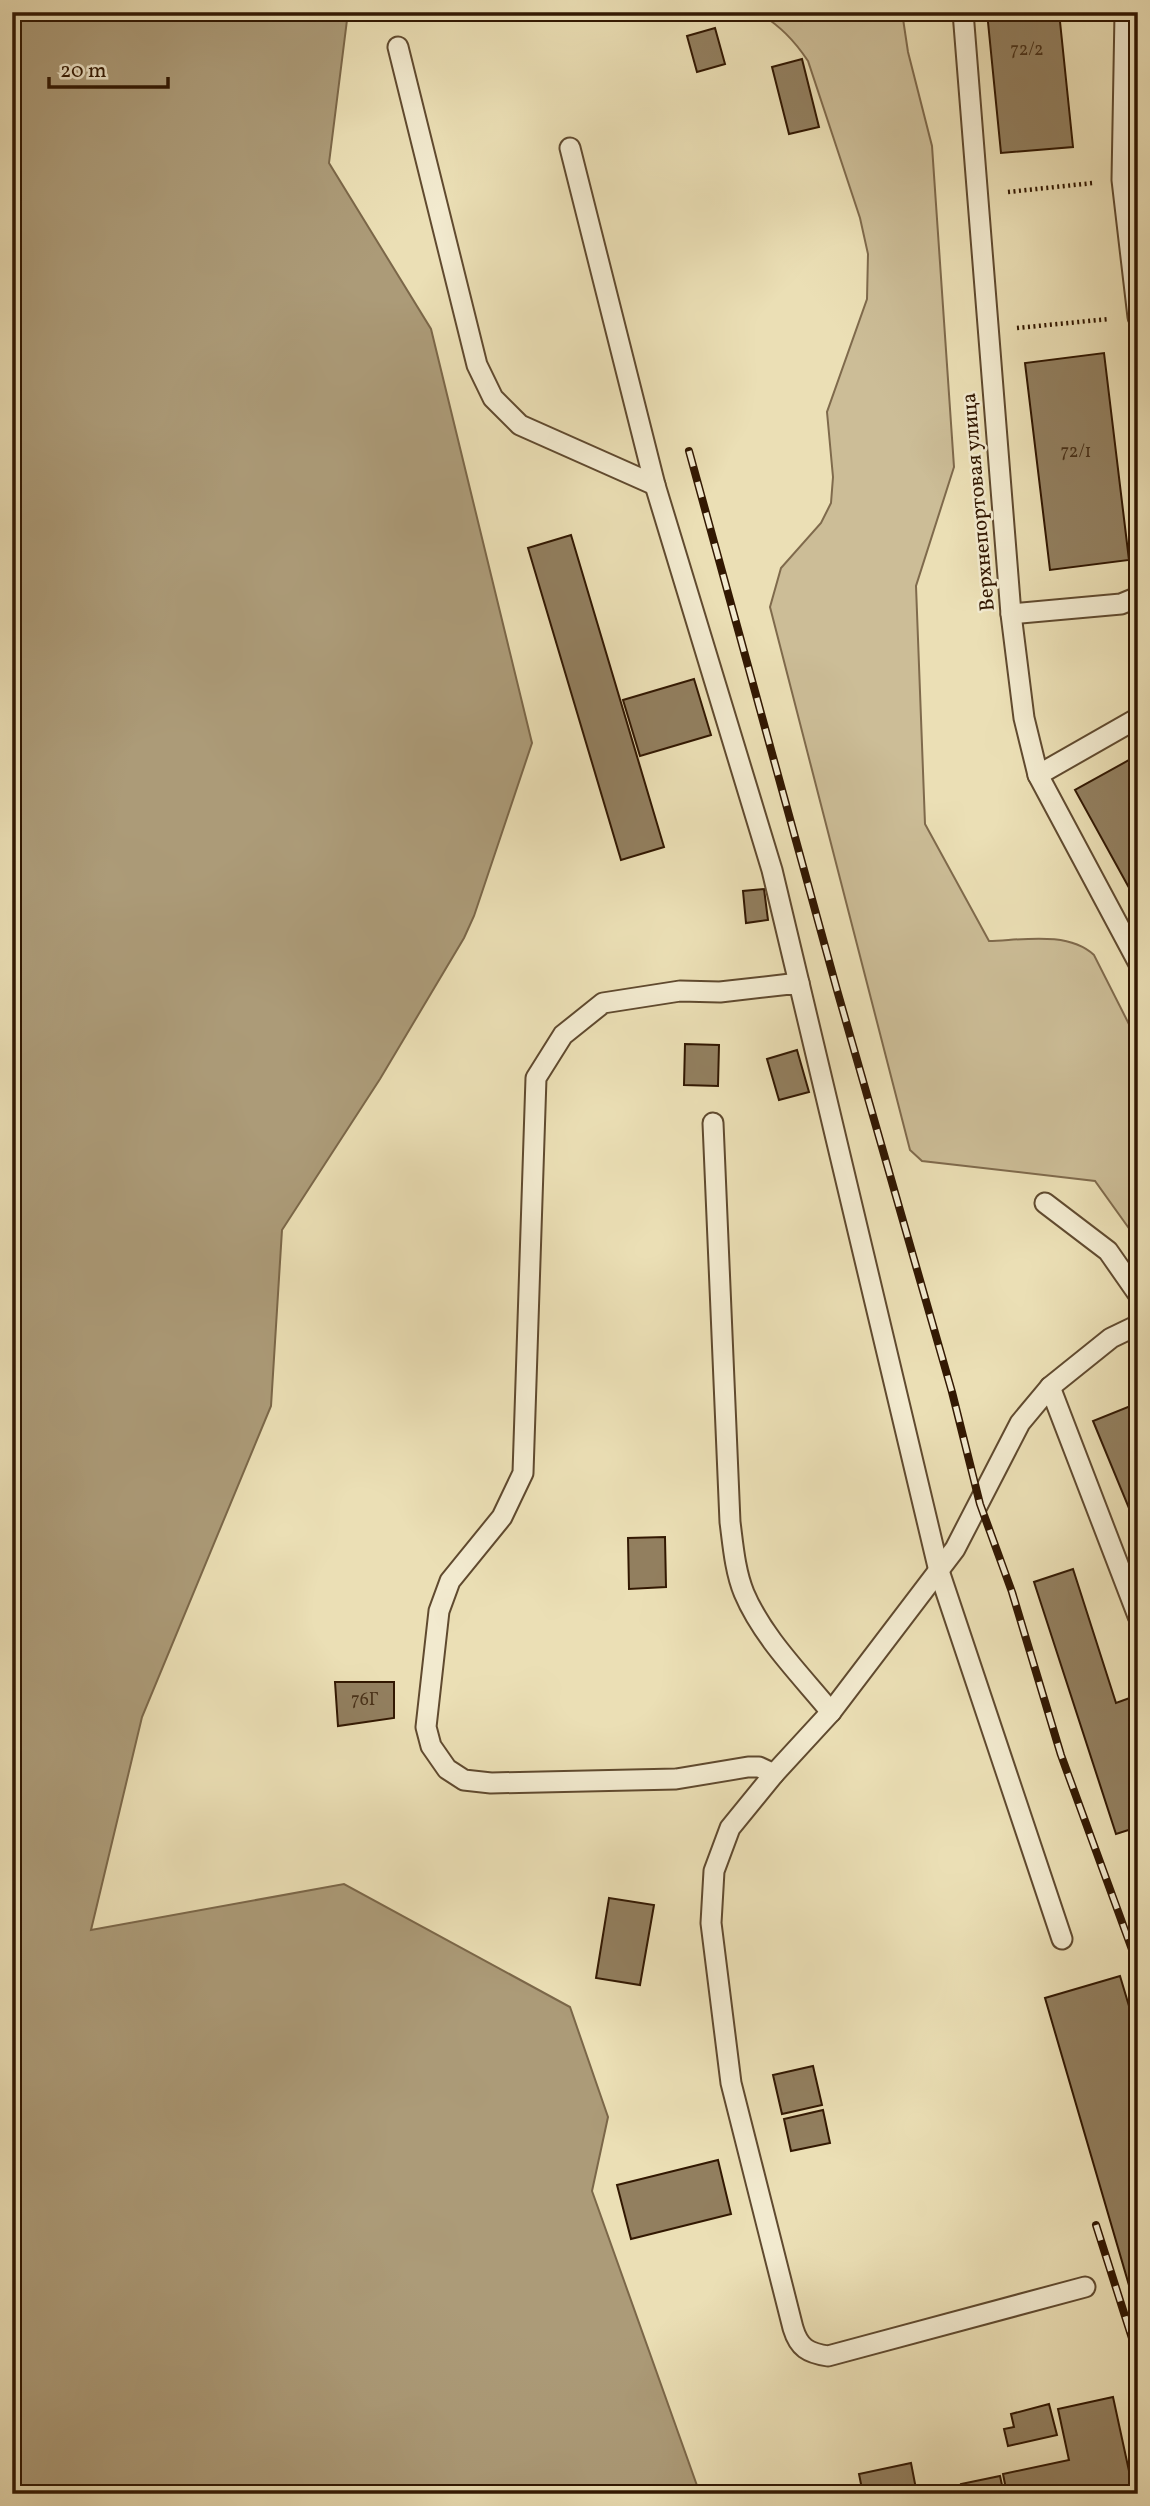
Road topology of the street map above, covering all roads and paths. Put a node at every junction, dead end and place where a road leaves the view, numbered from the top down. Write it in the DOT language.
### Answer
graph roads {
  1 [pos="963,12"];
  2 [pos="1129,13"];
  3 [pos="398,47"];
  4 [pos="570,148"];
  5 [pos="1122,180"];
  6 [pos="976,197"];
  7 [pos="1138,317"];
  8 [pos="987,330"];
  9 [pos="655,485"];
  10 [pos="1138,597"];
  11 [pos="1011,614"];
  12 [pos="1138,718"];
  13 [pos="1038,775"];
  14 [pos="1138,962"];
  15 [pos="799,983"];
  16 [pos="713,1123"];
  17 [pos="1045,1203"];
  18 [pos="1138,1294"];
  19 [pos="1138,1325"];
  20 [pos="1050,1387"];
  21 [pos="939,1571"];
  22 [pos="1138,1616"];
  23 [pos="831,1712"];
  24 [pos="774,1774"];
  25 [pos="1062,1939"];
  26 [pos="1085,2287"];
  1 -- 6 [label="lane, Верхнепортовая улица"];
  2 -- 5 [label="lane"];
  3 -- 9 [label="lane"];
  4 -- 9 [label="lane"];
  5 -- 6 [label="path"];
  5 -- 7 [label="lane"];
  6 -- 8 [label="lane, Верхнепортовая улица"];
  7 -- 8 [label="path"];
  8 -- 11 [label="lane, Верхнепортовая улица"];
  9 -- 15 [label="lane"];
  10 -- 11 [label="lane"];
  11 -- 13 [label="lane, Верхнепортовая улица"];
  12 -- 13 [label="lane"];
  13 -- 14 [label="lane, Верхнепортовая улица"];
  15 -- 21 [label="lane"];
  15 -- 24 [label="lane"];
  16 -- 23 [label="lane"];
  17 -- 18 [label="lane"];
  19 -- 20 [label="lane"];
  20 -- 21 [label="lane"];
  20 -- 22 [label="lane"];
  21 -- 23 [label="lane"];
  21 -- 25 [label="lane"];
  23 -- 24 [label="lane"];
  24 -- 26 [label="lane"];
}
